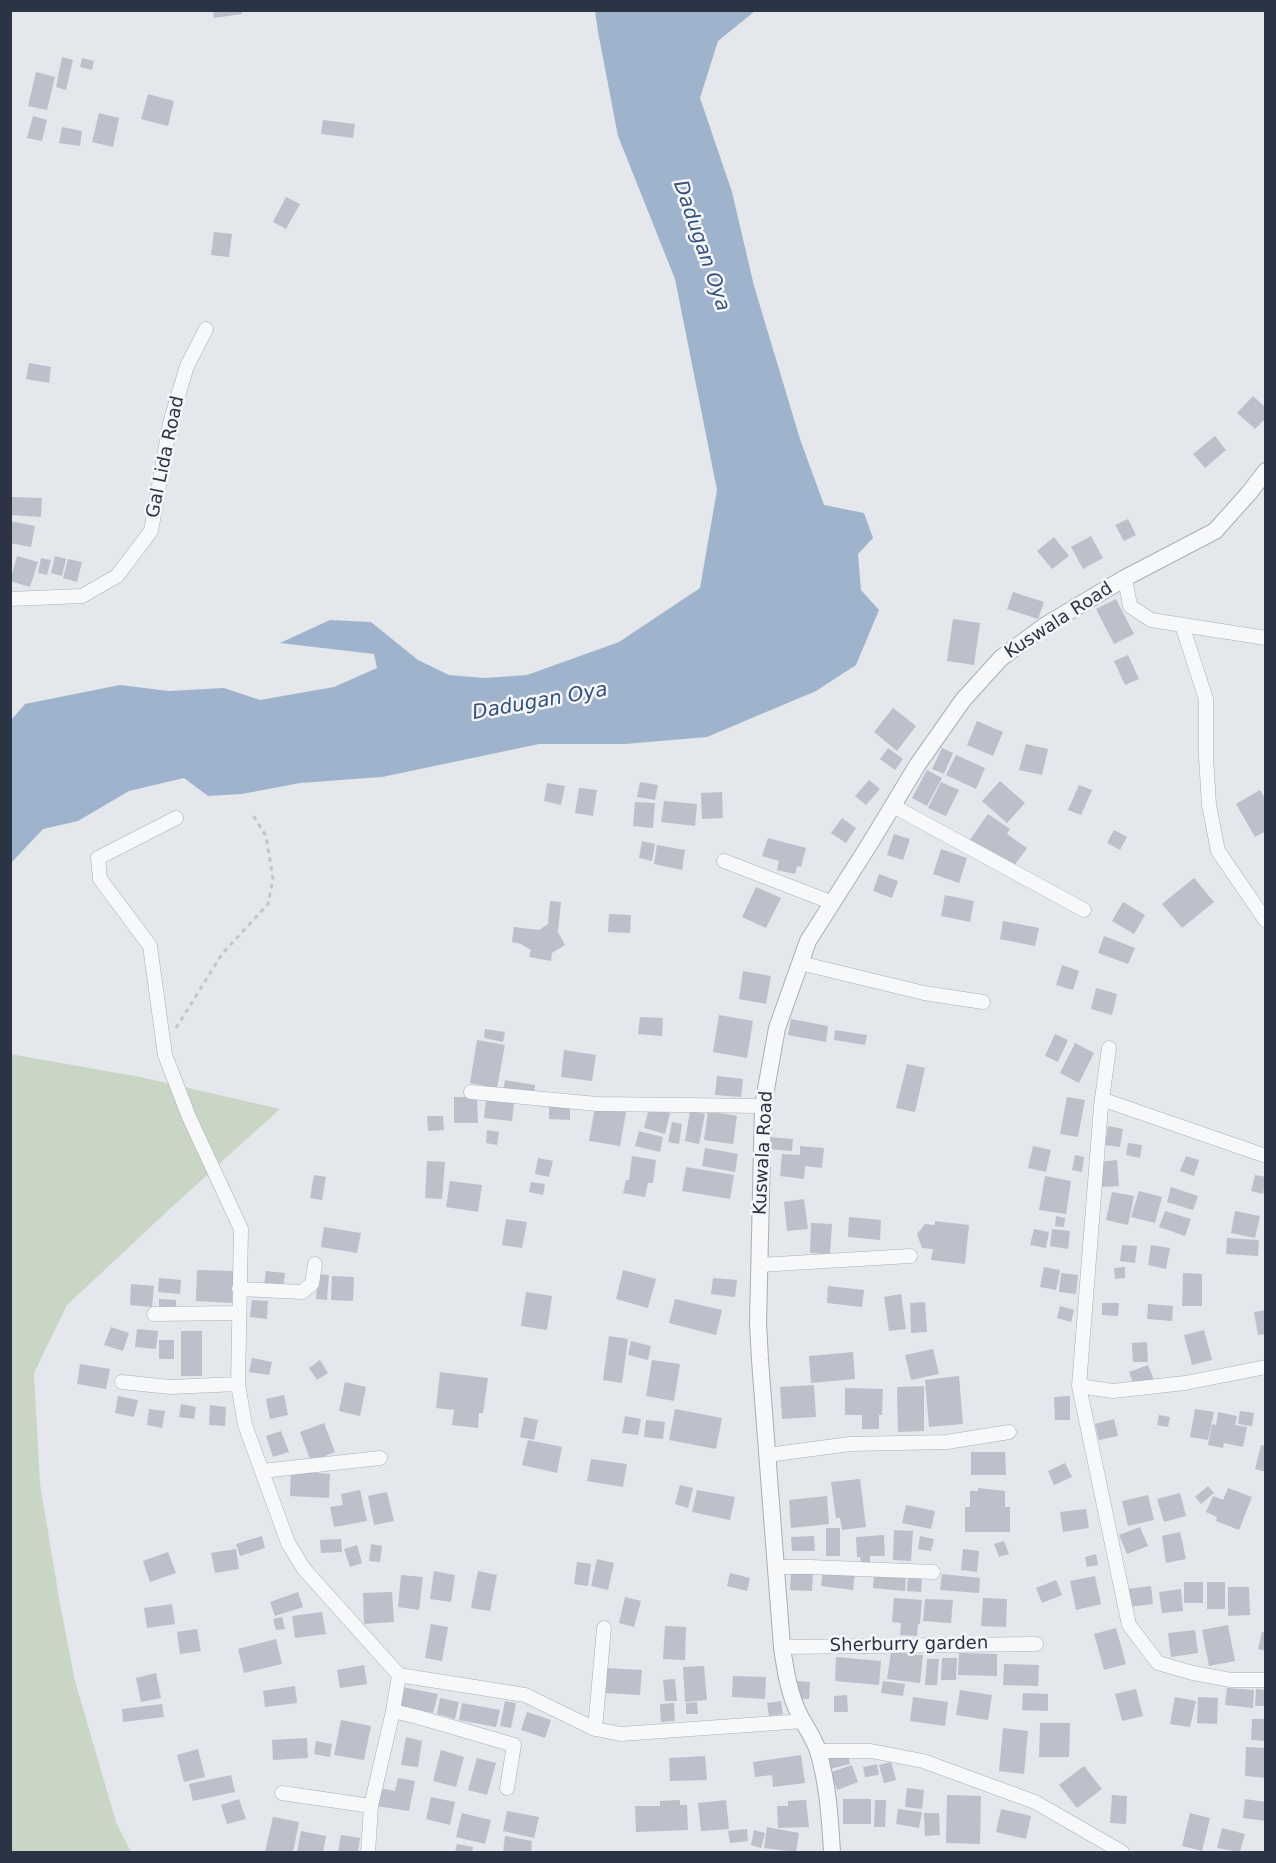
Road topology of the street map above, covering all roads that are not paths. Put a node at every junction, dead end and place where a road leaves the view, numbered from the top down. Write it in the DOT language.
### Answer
graph roads {
  1 [pos="206,329"];
  2 [pos="1266,471"];
  3 [pos="1125,578"];
  4 [pos="10,599"];
  5 [pos="1182,625"];
  6 [pos="1266,638"];
  7 [pos="893,806"];
  8 [pos="176,818"];
  9 [pos="724,861"];
  10 [pos="833,903"];
  11 [pos="1084,910"];
  12 [pos="1266,921"];
  13 [pos="800,963"];
  14 [pos="983,1002"];
  15 [pos="1109,1048"];
  16 [pos="471,1092"];
  17 [pos="763,1106"];
  18 [pos="1101,1106"];
  19 [pos="1266,1156"];
  20 [pos="910,1256"];
  21 [pos="315,1264"];
  22 [pos="759,1265"];
  23 [pos="239,1289"];
  24 [pos="239,1313"];
  25 [pos="154,1314"];
  26 [pos="1266,1367"];
  27 [pos="122,1382"];
  28 [pos="238,1384"];
  29 [pos="1079,1386"];
  30 [pos="1009,1432"];
  31 [pos="768,1455"];
  32 [pos="380,1458"];
  33 [pos="262,1471"];
  34 [pos="775,1567"];
  35 [pos="933,1572"];
  36 [pos="603,1628"];
  37 [pos="1036,1644"];
  38 [pos="782,1647"];
  39 [pos="399,1675"];
  40 [pos="1266,1680"];
  41 [pos="393,1711"];
  42 [pos="804,1721"];
  43 [pos="595,1729"];
  44 [pos="818,1751"];
  45 [pos="507,1788"];
  46 [pos="282,1793"];
  47 [pos="371,1806"];
  48 [pos="368,1852"];
  49 [pos="831,1852"];
  50 [pos="1122,1852"];
  1 -- 4 [label="street, Gal Lida Road"];
  2 -- 3 [label="street, Kuswala Road"];
  3 -- 5 [label="street"];
  3 -- 7 [label="street, Kuswala Road"];
  5 -- 6 [label="street"];
  5 -- 12 [label="street"];
  7 -- 10 [label="street, Kuswala Road"];
  7 -- 11 [label="street"];
  8 -- 23 [label="street"];
  9 -- 10 [label="street"];
  10 -- 13 [label="street, Kuswala Road"];
  13 -- 14 [label="street"];
  13 -- 17 [label="street, Kuswala Road"];
  15 -- 18 [label="street"];
  16 -- 17 [label="street"];
  17 -- 22 [label="street, Kuswala Road"];
  18 -- 19 [label="street"];
  18 -- 29 [label="street"];
  20 -- 22 [label="street"];
  21 -- 23 [label="street"];
  22 -- 31 [label="street, Kuswala Road"];
  23 -- 24 [label="street"];
  24 -- 25 [label="street"];
  24 -- 28 [label="street"];
  26 -- 29 [label="street"];
  27 -- 28 [label="street"];
  28 -- 33 [label="street"];
  29 -- 40 [label="street"];
  30 -- 31 [label="street"];
  31 -- 34 [label="street, Kuswala Road"];
  32 -- 33 [label="street"];
  33 -- 39 [label="street"];
  34 -- 35 [label="street"];
  34 -- 38 [label="street, Kuswala Road"];
  36 -- 43 [label="street"];
  37 -- 38 [label="street, Sherburry garden"];
  38 -- 42 [label="street, Kuswala Road"];
  39 -- 41 [label="street"];
  39 -- 43 [label="street"];
  41 -- 45 [label="street"];
  41 -- 47 [label="street"];
  42 -- 43 [label="street"];
  42 -- 44 [label="street, Kuswala Road"];
  44 -- 49 [label="street, Kuswala Road"];
  44 -- 50 [label="street"];
  46 -- 47 [label="street"];
  47 -- 48 [label="street"];
}
